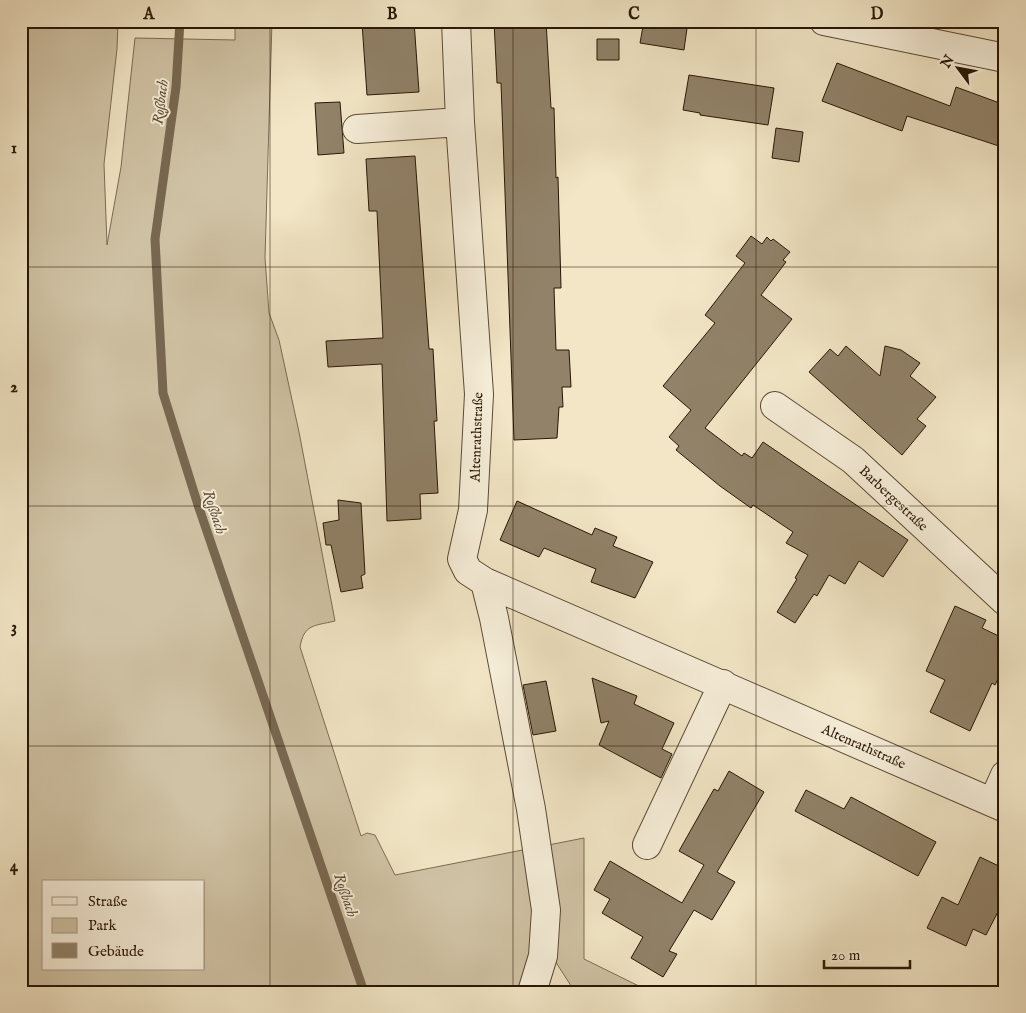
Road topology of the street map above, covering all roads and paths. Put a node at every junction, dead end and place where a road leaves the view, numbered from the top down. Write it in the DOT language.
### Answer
graph roads {
  1 [pos="456,21"];
  2 [pos="824,21"];
  3 [pos="1005,58"];
  4 [pos="460,122"];
  5 [pos="357,129"];
  6 [pos="775,406"];
  7 [pos="485,582"];
  8 [pos="1005,601"];
  9 [pos="723,684"];
  10 [pos="1005,775"];
  11 [pos="999,805"];
  12 [pos="647,845"];
  13 [pos="532,992"];
  1 -- 4 [label="street, Altenrathstraße"];
  2 -- 3 [label="street"];
  4 -- 5 [label="street"];
  4 -- 7 [label="street, Altenrathstraße"];
  6 -- 8 [label="street, Barbergestraße"];
  7 -- 9 [label="street, Altenrathstraße"];
  7 -- 13 [label="street"];
  9 -- 11 [label="street, Altenrathstraße"];
  9 -- 12 [label="street"];
  10 -- 11 [label="street"];
}
